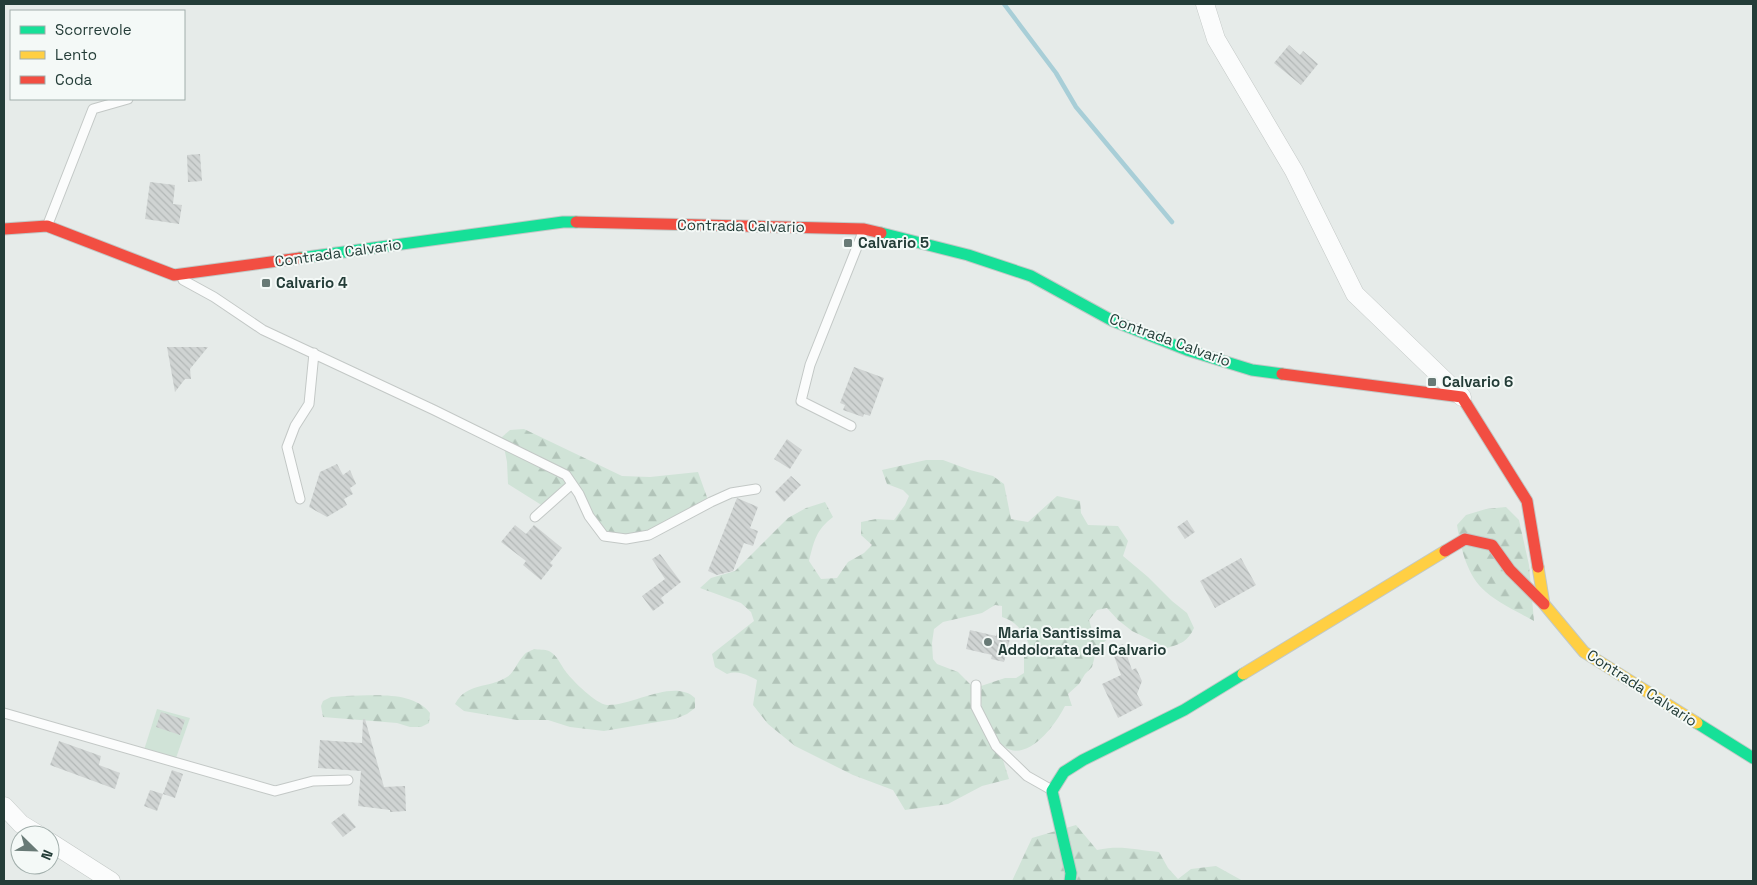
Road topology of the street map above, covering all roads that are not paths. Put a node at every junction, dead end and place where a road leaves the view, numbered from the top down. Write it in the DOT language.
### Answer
graph roads {
  1 [pos="1205,4"];
  2 [pos="124,100"];
  3 [pos="47,226"];
  4 [pos="4,229"];
  5 [pos="864,229"];
  6 [pos="174,275"];
  7 [pos="314,353"];
  8 [pos="1462,397"];
  9 [pos="851,426"];
  10 [pos="572,484"];
  11 [pos="756,489"];
  12 [pos="300,499"];
  13 [pos="535,517"];
  14 [pos="1544,604"];
  15 [pos="976,685"];
  16 [pos="4,713"];
  17 [pos="1753,758"];
  18 [pos="348,780"];
  19 [pos="1052,791"];
  20 [pos="4,806"];
  21 [pos="23,825"];
  22 [pos="60,848"];
  23 [pos="111,881"];
  24 [pos="1070,881"];
  1 -- 8 [label="street"];
  2 -- 3 [label="lane"];
  3 -- 4 [label="street, Contrada Calvario"];
  3 -- 6 [label="street, Contrada Calvario"];
  5 -- 6 [label="street, Contrada Calvario"];
  5 -- 8 [label="street, Contrada Calvario"];
  5 -- 9 [label="lane"];
  6 -- 7 [label="lane"];
  7 -- 10 [label="lane"];
  7 -- 12 [label="lane"];
  8 -- 14 [label="street"];
  10 -- 11 [label="lane"];
  10 -- 13 [label="lane"];
  14 -- 17 [label="street, Contrada Calvario"];
  14 -- 19 [label="street, Contrada Calvario"];
  15 -- 19 [label="lane"];
  16 -- 18 [label="lane"];
  19 -- 24 [label="street"];
  20 -- 21 [label="street"];
  22 -- 23 [label="street"];
}
